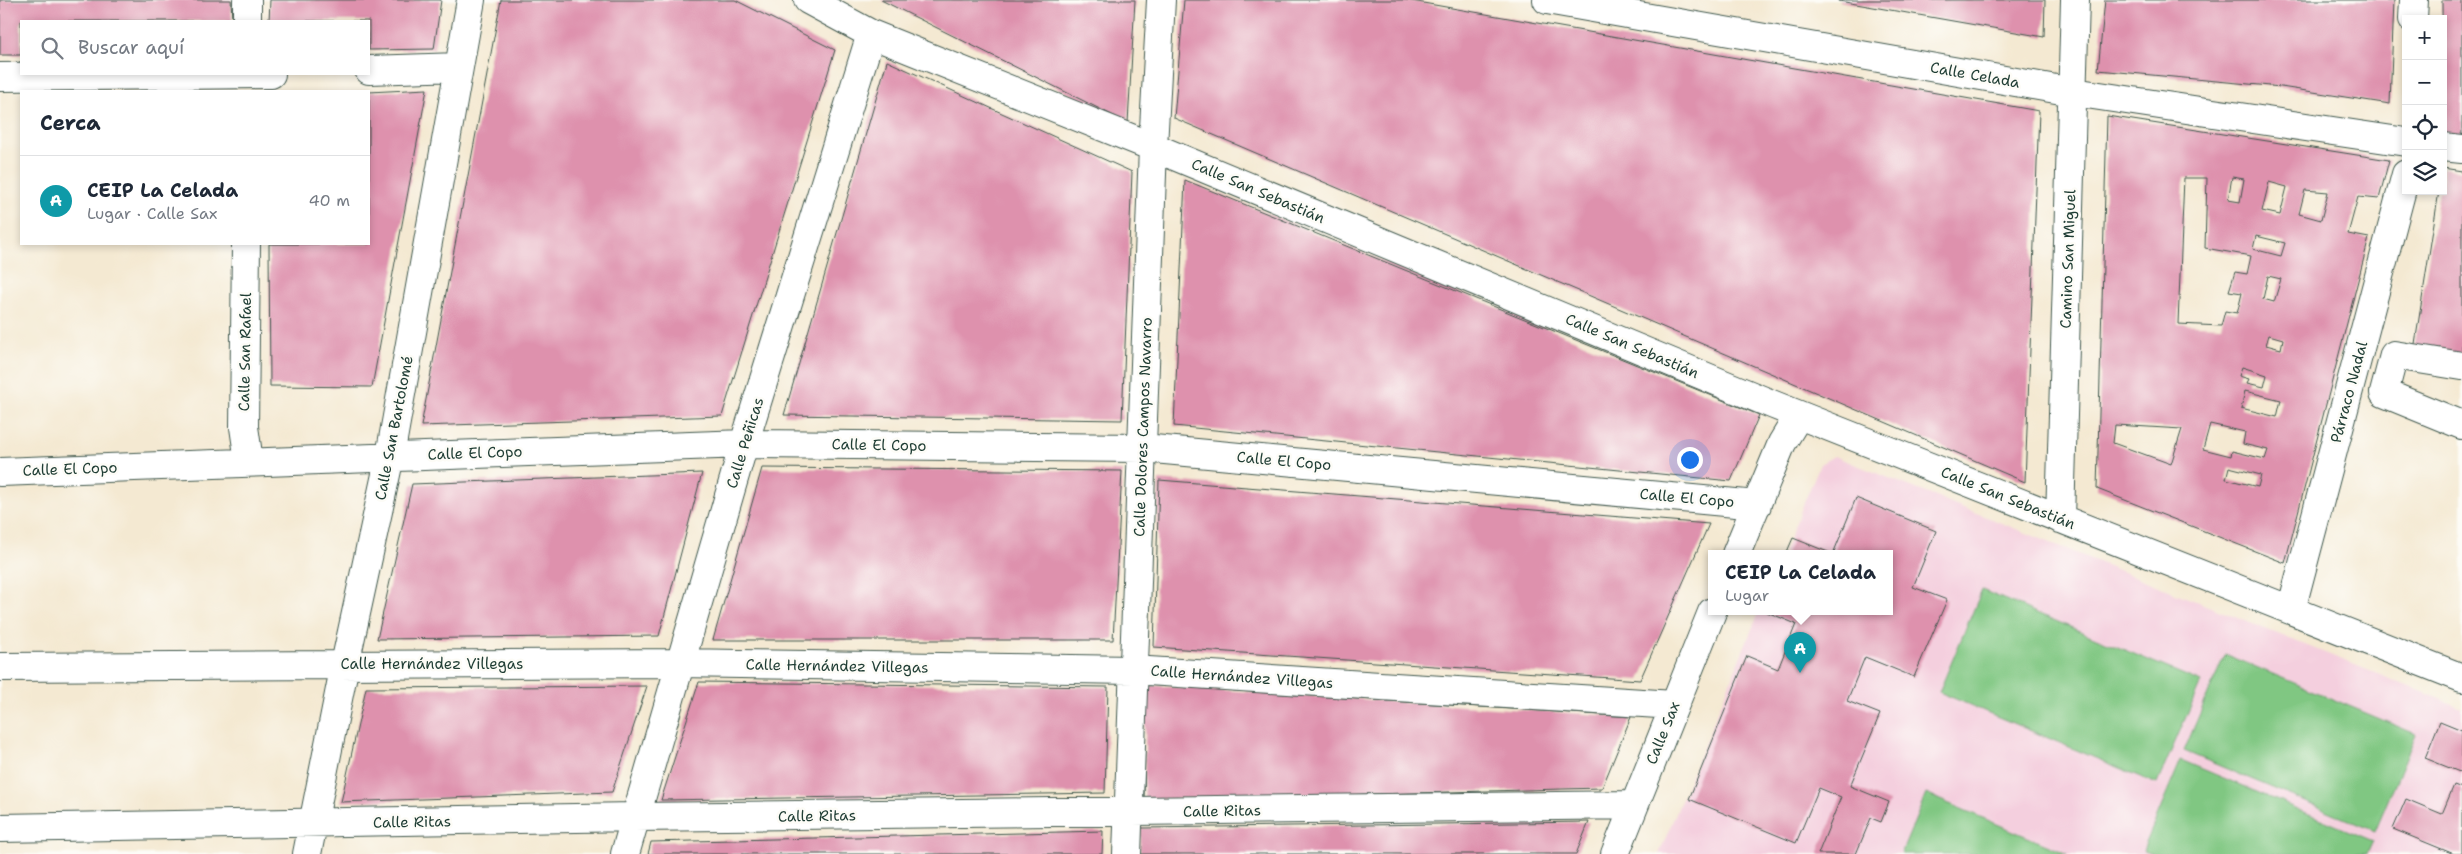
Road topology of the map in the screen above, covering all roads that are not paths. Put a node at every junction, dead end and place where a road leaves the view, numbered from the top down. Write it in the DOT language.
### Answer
graph roads {
  1 [pos="247,0"];
  2 [pos="471,0"];
  3 [pos="808,0"];
  4 [pos="1161,0"];
  5 [pos="1547,0"];
  6 [pos="2075,0"];
  7 [pos="2414,0"];
  8 [pos="2413,15"];
  9 [pos="247,20"];
  10 [pos="871,34"];
  11 [pos="459,67"];
  12 [pos="370,70"];
  13 [pos="0,77"];
  14 [pos="254,78"];
  15 [pos="2073,92"];
  16 [pos="2402,141"];
  17 [pos="1153,147"];
  18 [pos="2447,147"];
  19 [pos="2462,149"];
  20 [pos="2402,189"];
  21 [pos="246,245"];
  22 [pos="2462,366"];
  23 [pos="1799,415"];
  24 [pos="2462,425"];
  25 [pos="744,444"];
  26 [pos="1143,448"];
  27 [pos="390,456"];
  28 [pos="249,461"];
  29 [pos="0,472"];
  30 [pos="1757,505"];
  31 [pos="2060,519"];
  32 [pos="1738,550"];
  33 [pos="2291,610"];
  34 [pos="1711,615"];
  35 [pos="345,664"];
  36 [pos="680,664"];
  37 [pos="0,667"];
  38 [pos="1133,670"];
  39 [pos="2462,678"];
  40 [pos="1674,705"];
  41 [pos="1634,805"];
  42 [pos="1128,813"];
  43 [pos="635,817"];
  44 [pos="311,825"];
  45 [pos="0,828"];
  46 [pos="307,854"];
  47 [pos="625,854"];
  48 [pos="1126,854"];
  49 [pos="1615,854"];
  1 -- 9 [label="street"];
  2 -- 11 [label="street, Calle San Bartolomé"];
  3 -- 10 [label="street, Calle San Sebastián"];
  4 -- 17 [label="street, Calle Dolores Campos Navarro"];
  5 -- 15 [label="street, Calle Celada"];
  6 -- 15 [label="street, Camino San Miguel"];
  7 -- 8 [label="street"];
  10 -- 17 [label="street, Calle San Sebastián"];
  10 -- 25 [label="street, Calle Peñicas"];
  11 -- 12 [label="street"];
  11 -- 27 [label="street, Calle San Bartolomé"];
  13 -- 14 [label="street"];
  15 -- 16 [label="street, Calle Celada"];
  15 -- 31 [label="street, Camino San Miguel"];
  17 -- 23 [label="street, Calle San Sebastián"];
  17 -- 26 [label="street, Calle Dolores Campos Navarro"];
  18 -- 19 [label="street"];
  20 -- 33 [label="street, Párraco Nadal"];
  21 -- 28 [label="street, Calle San Rafael"];
  22 -- 24 [label="street"];
  23 -- 30 [label="street"];
  23 -- 31 [label="street, Calle San Sebastián"];
  25 -- 26 [label="street, Calle El Copo"];
  25 -- 27 [label="street, Calle El Copo"];
  25 -- 36 [label="street, Calle Peñicas"];
  26 -- 30 [label="street, Calle El Copo"];
  26 -- 38 [label="street, Calle Dolores Campos Navarro"];
  27 -- 28 [label="street, Calle El Copo"];
  27 -- 35 [label="street, Calle San Bartolomé"];
  28 -- 29 [label="street, Calle El Copo"];
  30 -- 32 [label="street"];
  31 -- 33 [label="street, Calle San Sebastián"];
  33 -- 39 [label="street, Calle San Sebastián"];
  34 -- 40 [label="street, Calle Sax"];
  35 -- 36 [label="street, Calle Hernández Villegas"];
  35 -- 37 [label="street, Calle Hernández Villegas"];
  35 -- 44 [label="street, Calle San Bartolomé"];
  36 -- 38 [label="street, Calle Hernández Villegas"];
  36 -- 43 [label="street, Calle Peñicas"];
  38 -- 40 [label="street, Calle Hernández Villegas"];
  38 -- 42 [label="street, Calle Dolores Campos Navarro"];
  40 -- 41 [label="street, Calle Sax"];
  41 -- 42 [label="street, Calle Ritas"];
  41 -- 49 [label="street, Calle Sax"];
  42 -- 43 [label="street, Calle Ritas"];
  42 -- 48 [label="street, Calle Dolores Campos Navarro"];
  43 -- 44 [label="street, Calle Ritas"];
  43 -- 47 [label="street, Calle Peñicas"];
  44 -- 45 [label="street, Calle Ritas"];
  44 -- 46 [label="street, Calle San Bartolomé"];
}
